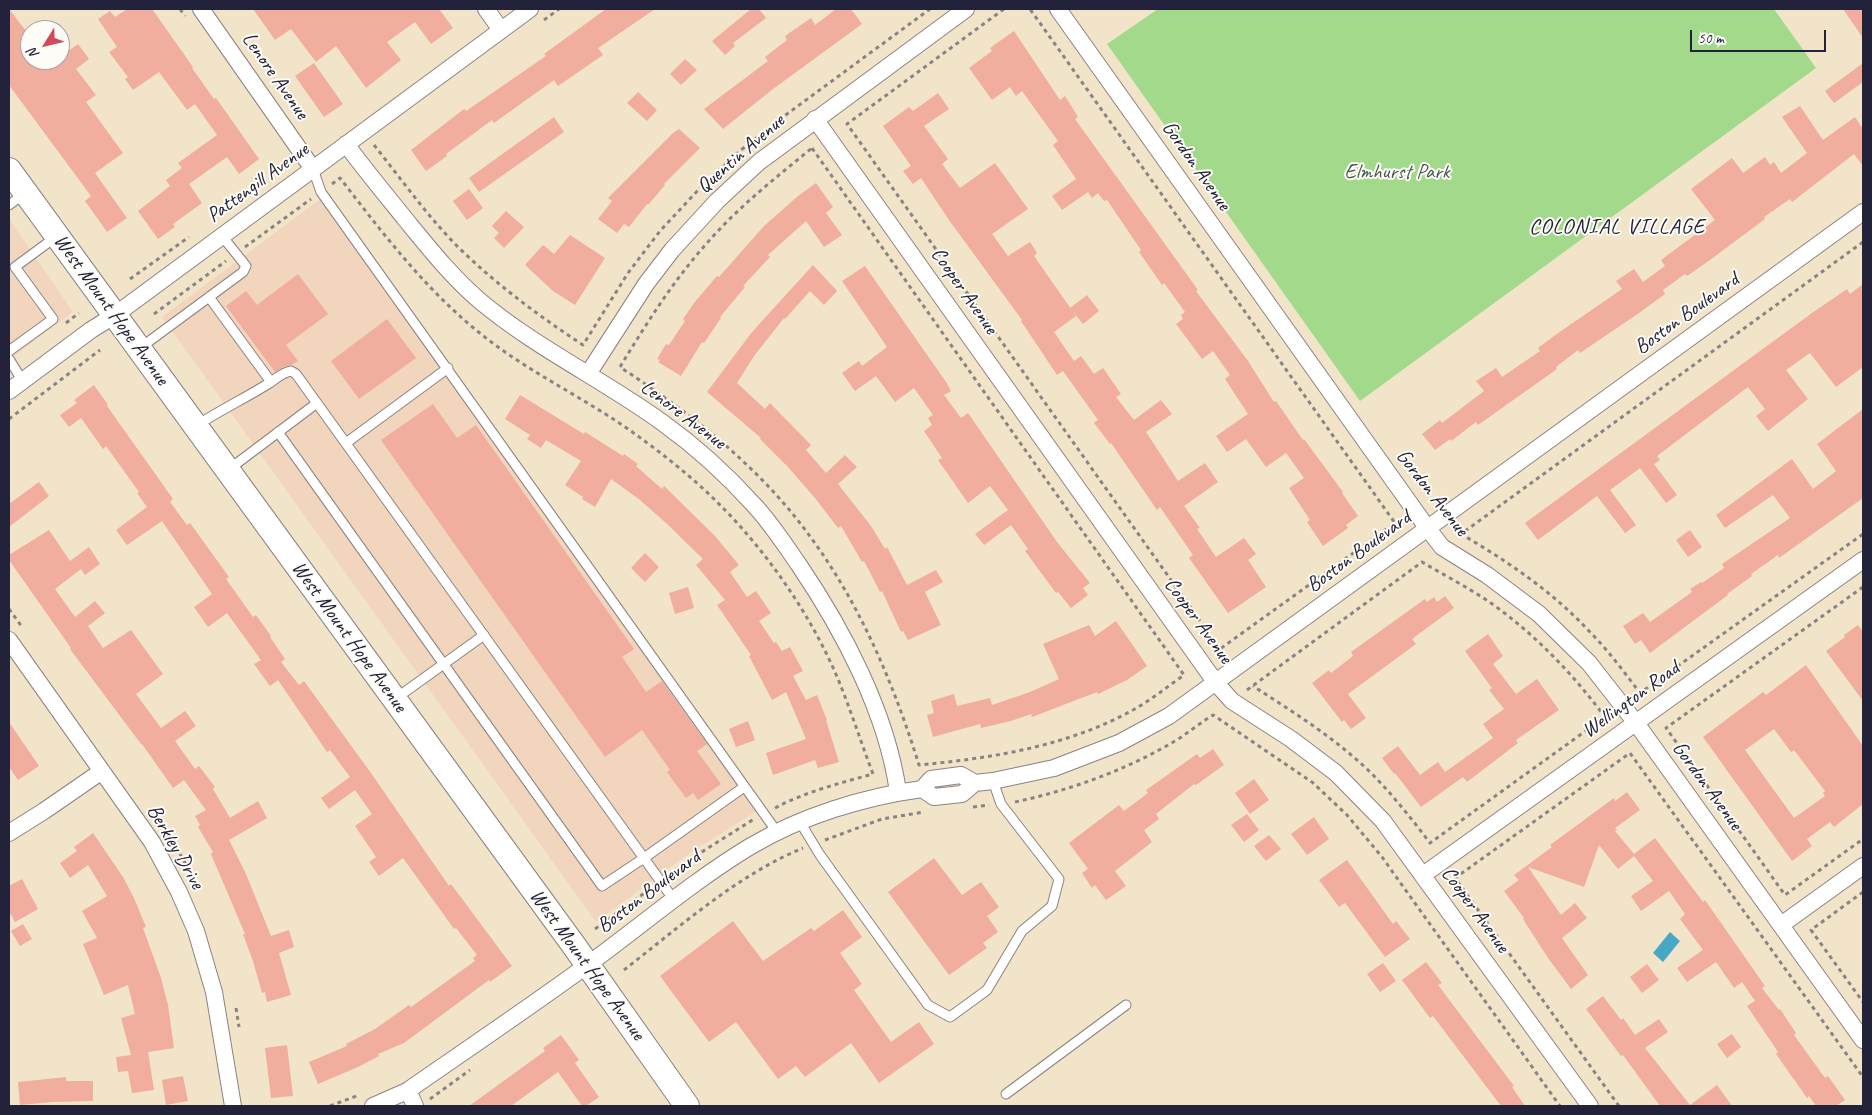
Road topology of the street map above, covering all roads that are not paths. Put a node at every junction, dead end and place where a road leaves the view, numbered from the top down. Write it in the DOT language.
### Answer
graph roads {
  1 [pos="201,9"];
  2 [pos="486,9"];
  3 [pos="530,9"];
  4 [pos="966,9"];
  5 [pos="1058,9"];
  6 [pos="501,30"];
  7 [pos="816,119"];
  8 [pos="346,144"];
  9 [pos="313,169"];
  10 [pos="9,170"];
  11 [pos="17,199"];
  12 [pos="1863,212"];
  13 [pos="57,236"];
  14 [pos="222,236"];
  15 [pos="209,297"];
  16 [pos="116,315"];
  17 [pos="140,348"];
  18 [pos="9,351"];
  19 [pos="9,360"];
  20 [pos="448,368"];
  21 [pos="588,374"];
  22 [pos="22,380"];
  23 [pos="271,382"];
  24 [pos="9,390"];
  25 [pos="317,403"];
  26 [pos="196,426"];
  27 [pos="278,432"];
  28 [pos="346,443"];
  29 [pos="228,470"];
  30 [pos="1428,529"];
  31 [pos="1863,560"];
  32 [pos="484,635"];
  33 [pos="9,640"];
  34 [pos="444,664"];
  35 [pos="1216,683"];
  36 [pos="394,699"];
  37 [pos="1636,723"];
  38 [pos="102,771"];
  39 [pos="993,781"];
  40 [pos="744,787"];
  41 [pos="898,792"];
  42 [pos="800,822"];
  43 [pos="777,832"];
  44 [pos="9,833"];
  45 [pos="644,858"];
  46 [pos="1863,866"];
  47 [pos="1423,875"];
  48 [pos="674,900"];
  49 [pos="1781,925"];
  50 [pos="587,965"];
  51 [pos="1126,1005"];
  52 [pos="1863,1040"];
  53 [pos="407,1092"];
  54 [pos="1006,1094"];
  55 [pos="233,1106"];
  56 [pos="374,1106"];
  57 [pos="415,1106"];
  58 [pos="687,1106"];
  59 [pos="1590,1106"];
  1 -- 9 [label="street, Lenore Avenue"];
  2 -- 6 [label="street"];
  3 -- 6 [label="street, Pattengill Avenue"];
  4 -- 7 [label="street, Quentin Avenue"];
  5 -- 30 [label="street, Gordon Avenue"];
  6 -- 8 [label="street, Pattengill Avenue"];
  7 -- 21 [label="street, Quentin Avenue"];
  7 -- 35 [label="street, Cooper Avenue"];
  8 -- 9 [label="street, Pattengill Avenue"];
  8 -- 21 [label="street, Lenore Avenue"];
  9 -- 14 [label="street, Pattengill Avenue"];
  9 -- 20 [label="lane"];
  10 -- 11 [label="street, West Mount Hope Avenue"];
  11 -- 13 [label="street, West Mount Hope Avenue"];
  12 -- 30 [label="street, Boston Boulevard"];
  13 -- 16 [label="street, West Mount Hope Avenue"];
  13 -- 18 [label="lane"];
  14 -- 15 [label="lane"];
  14 -- 16 [label="street, Pattengill Avenue"];
  15 -- 17 [label="lane"];
  15 -- 23 [label="lane"];
  16 -- 17 [label="street, West Mount Hope Avenue"];
  16 -- 22 [label="street, Pattengill Avenue"];
  17 -- 26 [label="street, West Mount Hope Avenue"];
  19 -- 22 [label="lane"];
  20 -- 28 [label="lane"];
  20 -- 40 [label="lane"];
  21 -- 41 [label="street, Lenore Avenue"];
  22 -- 24 [label="street, Pattengill Avenue"];
  23 -- 25 [label="lane"];
  23 -- 26 [label="lane"];
  25 -- 27 [label="lane"];
  25 -- 28 [label="lane"];
  26 -- 29 [label="street, West Mount Hope Avenue"];
  27 -- 29 [label="lane"];
  27 -- 34 [label="lane"];
  28 -- 32 [label="lane"];
  29 -- 36 [label="street, West Mount Hope Avenue"];
  30 -- 35 [label="street, Boston Boulevard"];
  30 -- 37 [label="street, Gordon Avenue"];
  31 -- 37 [label="street, Wellington Road"];
  32 -- 34 [label="lane"];
  32 -- 45 [label="lane"];
  33 -- 38 [label="street, Berkley Drive"];
  34 -- 36 [label="lane"];
  34 -- 45 [label="lane"];
  35 -- 39 [label="street, Boston Boulevard"];
  35 -- 47 [label="street, Cooper Avenue"];
  36 -- 50 [label="street, West Mount Hope Avenue"];
  37 -- 47 [label="street, Wellington Road"];
  37 -- 49 [label="street, Gordon Avenue"];
  38 -- 44 [label="street"];
  38 -- 55 [label="street, Berkley Drive"];
  39 -- 41 [label="street, Boston Boulevard"];
  39 -- 42 [label="lane"];
  40 -- 43 [label="lane"];
  40 -- 45 [label="lane"];
  41 -- 42 [label="street, Boston Boulevard"];
  42 -- 43 [label="street, Boston Boulevard"];
  43 -- 48 [label="street, Boston Boulevard"];
  45 -- 48 [label="lane"];
  46 -- 49 [label="street"];
  47 -- 59 [label="street, Cooper Avenue"];
  48 -- 50 [label="street, Boston Boulevard"];
  49 -- 52 [label="street, Gordon Avenue"];
  50 -- 53 [label="street, Boston Boulevard"];
  50 -- 58 [label="street, West Mount Hope Avenue"];
  51 -- 54 [label="lane"];
  53 -- 56 [label="street, Boston Boulevard"];
  53 -- 57 [label="street"];
}
